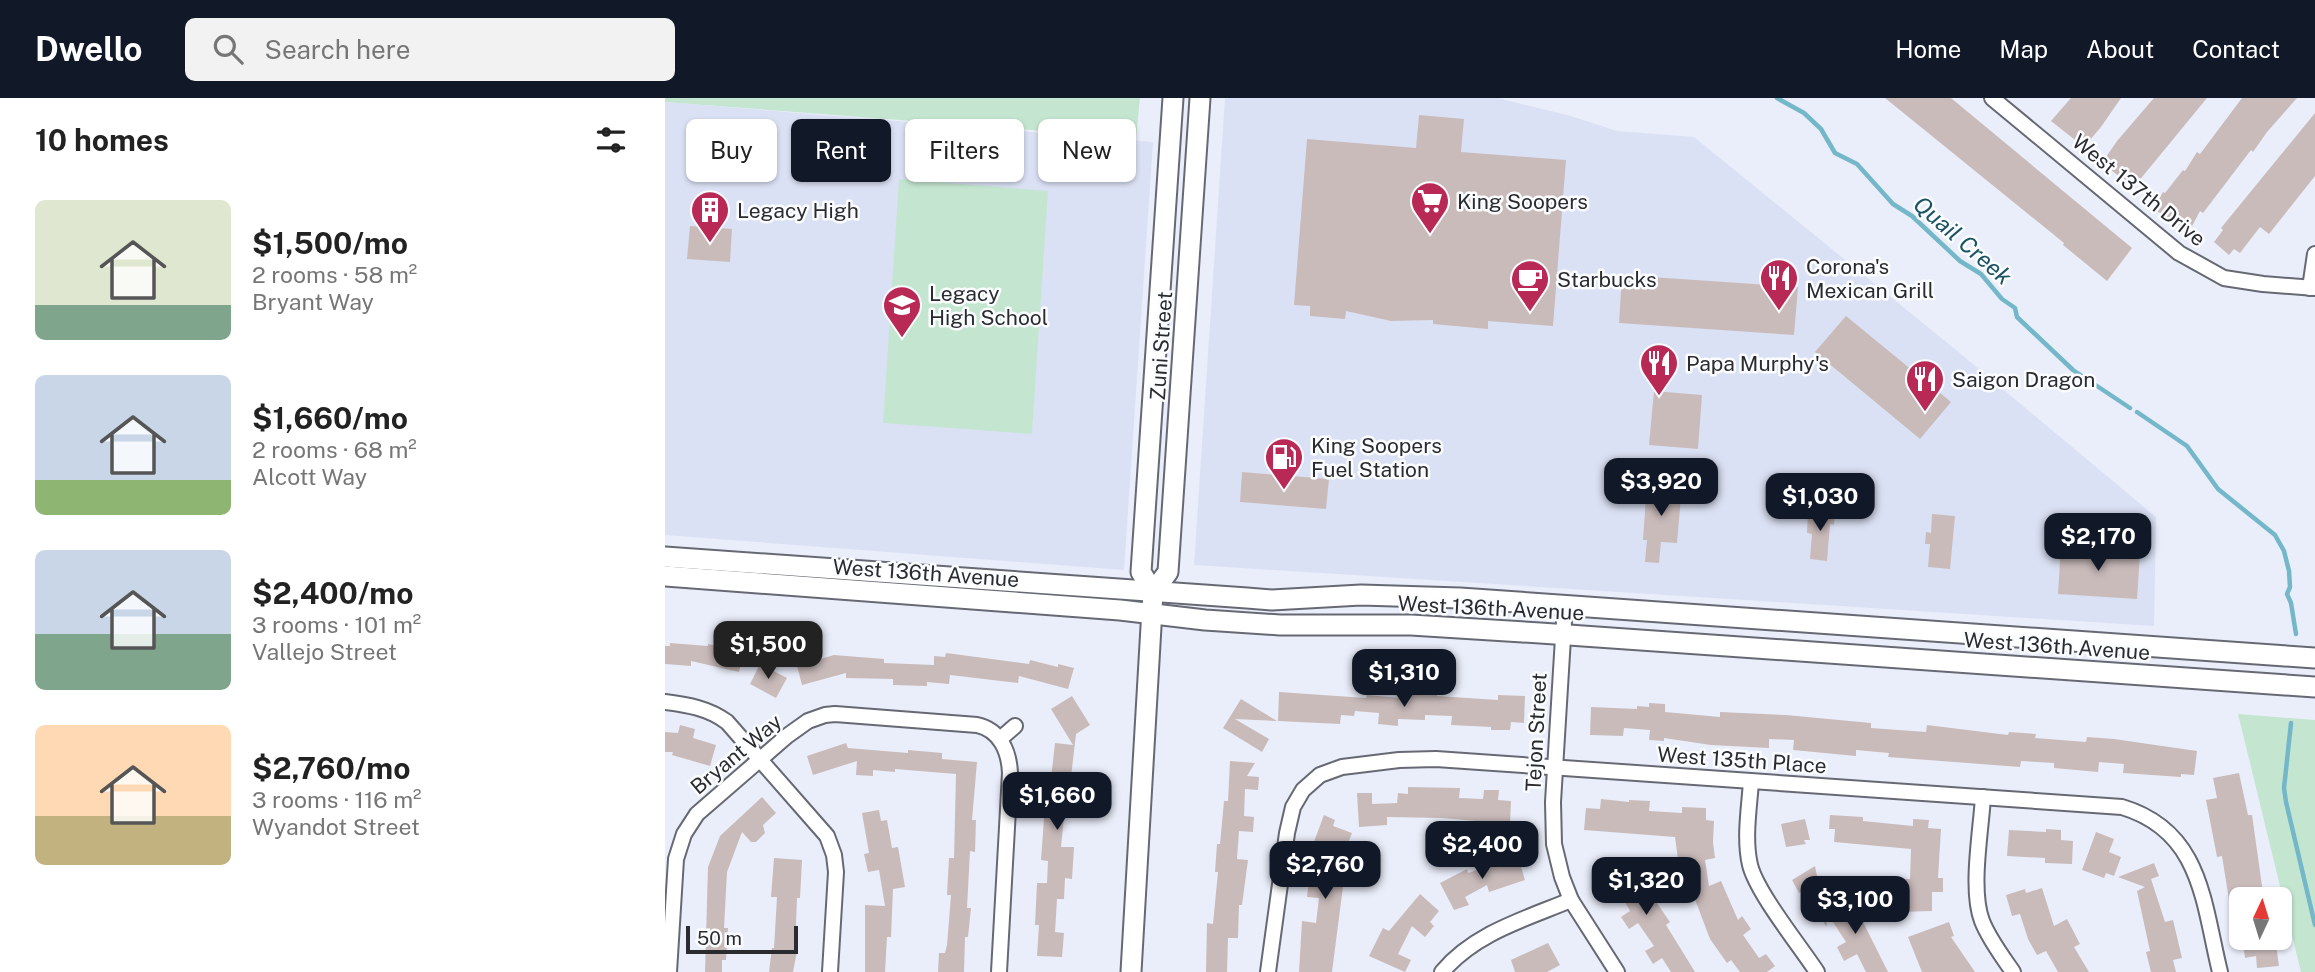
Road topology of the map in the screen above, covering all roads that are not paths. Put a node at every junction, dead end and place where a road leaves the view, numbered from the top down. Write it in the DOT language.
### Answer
graph roads {
  1 [pos="1173,98"];
  2 [pos="1200,98"];
  3 [pos="1992,98"];
  4 [pos="2315,254"];
  5 [pos="2313,288"];
  6 [pos="665,557"];
  7 [pos="700,569"];
  8 [pos="665,576"];
  9 [pos="1153,592"];
  10 [pos="1565,606"];
  11 [pos="1152,614"];
  12 [pos="1563,635"];
  13 [pos="2315,658"];
  14 [pos="2315,687"];
  15 [pos="665,702"];
  16 [pos="1015,726"];
  17 [pos="1000,739"];
  18 [pos="761,759"];
  19 [pos="1555,768"];
  20 [pos="1751,782"];
  21 [pos="1983,797"];
  22 [pos="1571,900"];
  23 [pos="669,972"];
  24 [pos="830,972"];
  25 [pos="999,972"];
  26 [pos="1131,972"];
  27 [pos="1268,972"];
  28 [pos="1443,972"];
  29 [pos="1617,972"];
  30 [pos="1817,972"];
  31 [pos="2013,972"];
  32 [pos="2220,972"];
  1 -- 9 [label="main road, Zuni Street"];
  2 -- 9 [label="main road, Zuni Street"];
  3 -- 5 [label="street, West 137th Drive"];
  4 -- 5 [label="street"];
  6 -- 7 [label="main road, West 136th Avenue"];
  7 -- 8 [label="main road, West 136th Avenue"];
  7 -- 9 [label="main road, West 136th Avenue"];
  7 -- 11 [label="main road, West 136th Avenue"];
  9 -- 10 [label="main road, West 136th Avenue"];
  9 -- 11 [label="main road, Zuni Street"];
  10 -- 12 [label="street, Tejon Street"];
  10 -- 13 [label="main road, West 136th Avenue"];
  11 -- 12 [label="main road, West 136th Avenue"];
  11 -- 26 [label="main road, Zuni Street"];
  12 -- 14 [label="main road, West 136th Avenue"];
  12 -- 19 [label="street, Tejon Street"];
  15 -- 18 [label="street"];
  16 -- 17 [label="street"];
  17 -- 18 [label="street, Bryant Way"];
  17 -- 25 [label="street"];
  18 -- 23 [label="street, Bryant Way"];
  18 -- 24 [label="street"];
  19 -- 20 [label="street, West 135th Place"];
  19 -- 22 [label="street, Tejon Street"];
  19 -- 27 [label="street, West 135th Place"];
  20 -- 21 [label="street, West 135th Place"];
  20 -- 30 [label="street"];
  21 -- 31 [label="street"];
  21 -- 32 [label="street, West 135th Place"];
  22 -- 28 [label="street"];
  22 -- 29 [label="street, Tejon Street"];
}
